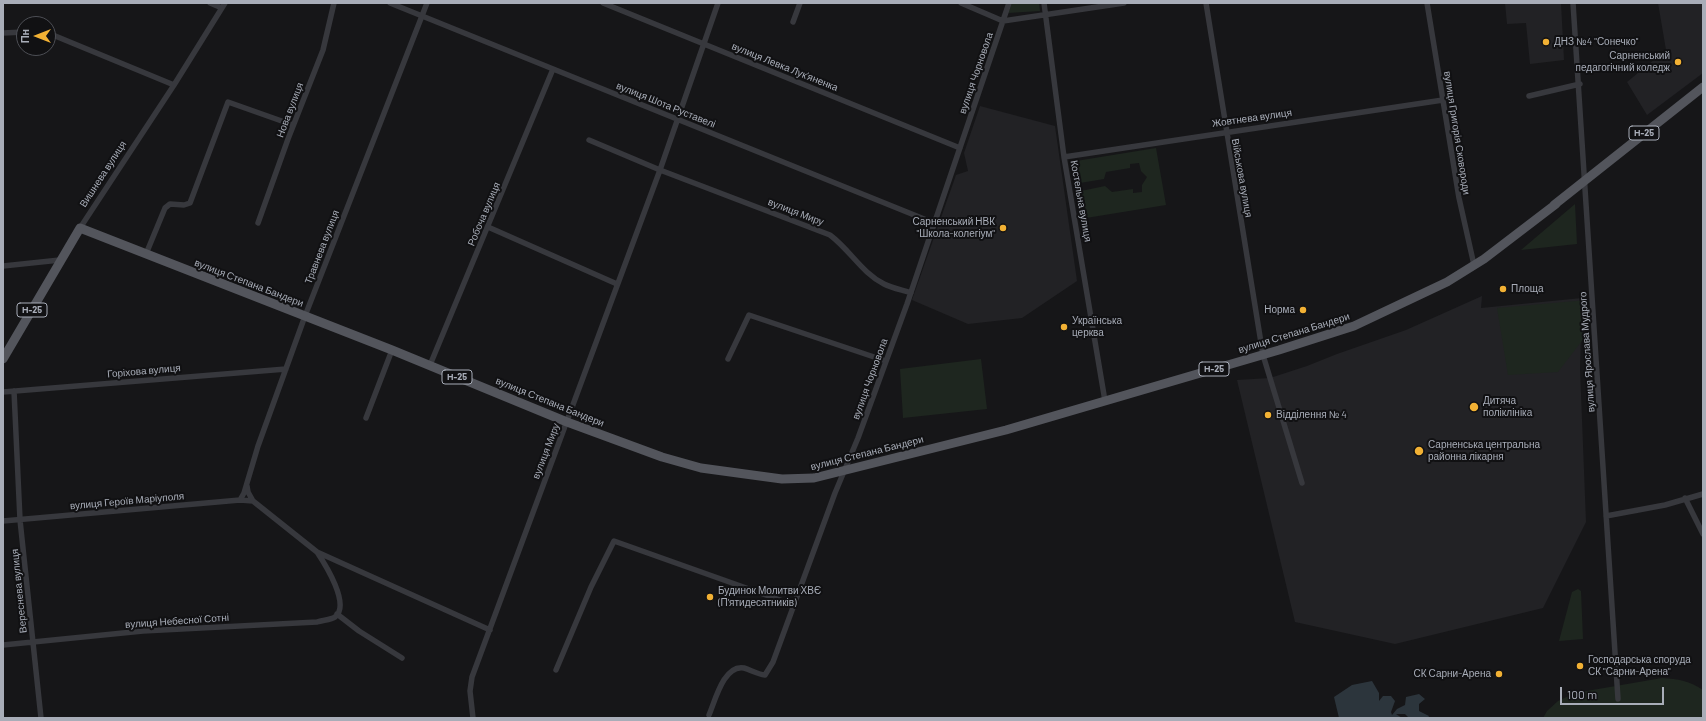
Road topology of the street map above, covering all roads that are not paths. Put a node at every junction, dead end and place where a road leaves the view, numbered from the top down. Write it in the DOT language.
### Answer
graph roads {
  1 [pos="210,3"];
  2 [pos="334,3"];
  3 [pos="390,3"];
  4 [pos="427,3"];
  5 [pos="603,3"];
  6 [pos="718,3"];
  7 [pos="961,3"];
  8 [pos="1009,3"];
  9 [pos="1044,3"];
  10 [pos="1124,3"];
  11 [pos="1206,3"];
  12 [pos="1427,3"];
  13 [pos="1573,3"];
  14 [pos="223,5"];
  15 [pos="423,16"];
  16 [pos="1045,16"];
  17 [pos="1003,21"];
  18 [pos="16,32"];
  19 [pos="3,33"];
  20 [pos="56,36"];
  21 [pos="704,44"];
  22 [pos="553,69"];
  23 [pos="1580,84"];
  24 [pos="174,85"];
  25 [pos="1703,87"];
  26 [pos="1529,96"];
  27 [pos="1443,100"];
  28 [pos="676,119"];
  29 [pos="294,124"];
  30 [pos="1226,131"];
  31 [pos="589,140"];
  32 [pos="960,148"];
  33 [pos="1064,157"];
  34 [pos="660,170"];
  35 [pos="1586,179"];
  36 [pos="258,223"];
  37 [pos="934,223"];
  38 [pos="488,227"];
  39 [pos="80,228"];
  40 [pos="146,254"];
  41 [pos="60,260"];
  42 [pos="1474,265"];
  43 [pos="3,266"];
  44 [pos="617,284"];
  45 [pos="911,293"];
  46 [pos="305,316"];
  47 [pos="392,350"];
  48 [pos="1263,355"];
  49 [pos="728,359"];
  50 [pos="3,360"];
  51 [pos="886,361"];
  52 [pos="430,366"];
  53 [pos="286,369"];
  54 [pos="14,391"];
  55 [pos="3,392"];
  56 [pos="1105,401"];
  57 [pos="366,418"];
  58 [pos="567,422"];
  59 [pos="844,471"];
  60 [pos="247,483"];
  61 [pos="1302,483"];
  62 [pos="1703,494"];
  63 [pos="1685,498"];
  64 [pos="240,500"];
  65 [pos="253,501"];
  66 [pos="1606,516"];
  67 [pos="20,520"];
  68 [pos="3,521"];
  69 [pos="1703,534"];
  70 [pos="317,552"];
  71 [pos="339,562"];
  72 [pos="329,570"];
  73 [pos="794,605"];
  74 [pos="337,614"];
  75 [pos="490,630"];
  76 [pos="33,643"];
  77 [pos="3,645"];
  78 [pos="402,658"];
  79 [pos="556,670"];
  80 [pos="1618,699"];
  81 [pos="709,715"];
  82 [pos="42,718"];
  83 [pos="473,718"];
  1 -- 14 [label="street"];
  2 -- 29 [label="street, Нова вулиця"];
  3 -- 15 [label="street, вулиця Шота Руставелі"];
  4 -- 15 [label="street, Травнева вулиця"];
  5 -- 21 [label="street, вулиця Левка Лукʼяненка"];
  6 -- 21 [label="street, вулиця Миру"];
  7 -- 17 [label="street"];
  8 -- 17 [label="street, вулиця Чорновола"];
  9 -- 16 [label="street, Костельна вулиця"];
  10 -- 16 [label="street"];
  11 -- 30 [label="street, Військова вулиця"];
  12 -- 27 [label="street, вулиця Григорія Сковороди"];
  13 -- 23 [label="street, вулиця Ярослава Мудрого"];
  14 -- 24 [label="street, Вишнева вулиця"];
  15 -- 22 [label="street, вулиця Шота Руставелі"];
  15 -- 46 [label="street, Травнева вулиця"];
  16 -- 17 [label="street"];
  16 -- 33 [label="street, Костельна вулиця"];
  17 -- 32 [label="street, вулиця Чорновола"];
  18 -- 19 [label="street"];
  20 -- 24 [label="street"];
  21 -- 28 [label="street, вулиця Миру"];
  21 -- 32 [label="street, вулиця Левка Лукʼяненка"];
  22 -- 28 [label="street, вулиця Шота Руставелі"];
  22 -- 38 [label="street, Робоча вулиця"];
  23 -- 26 [label="street"];
  23 -- 35 [label="street, вулиця Ярослава Мудрого"];
  24 -- 39 [label="street, Вишнева вулиця"];
  25 -- 35 [label="main road, вулиця Степана Бандери / Н-25"];
  27 -- 30 [label="street, Жовтнева вулиця"];
  27 -- 42 [label="street, вулиця Григорія Сковороди"];
  28 -- 34 [label="street, вулиця Миру"];
  28 -- 37 [label="street, вулиця Шота Руставелі"];
  29 -- 36 [label="street, Нова вулиця"];
  29 -- 40 [label="street"];
  30 -- 33 [label="street, Жовтнева вулиця"];
  30 -- 48 [label="street, Військова вулиця"];
  31 -- 34 [label="street, вулиця Миру"];
  32 -- 37 [label="street, вулиця Чорновола"];
  33 -- 56 [label="street, Костельна вулиця"];
  34 -- 44 [label="street, вулиця Миру"];
  34 -- 45 [label="street, вулиця Миру"];
  35 -- 42 [label="main road, вулиця Степана Бандери / Н-25"];
  35 -- 66 [label="street, вулиця Ярослава Мудрого"];
  37 -- 45 [label="street, вулиця Чорновола"];
  38 -- 44 [label="street"];
  38 -- 52 [label="street, Робоча вулиця"];
  39 -- 40 [label="main road, вулиця Степана Бандери / Н-25"];
  39 -- 41 [label="main road, Вишнева вулиця / Н-25"];
  40 -- 46 [label="main road, вулиця Степана Бандери / Н-25"];
  41 -- 43 [label="street"];
  41 -- 50 [label="main road, Вишнева вулиця / Н-25"];
  42 -- 48 [label="main road, вулиця Степана Бандери / Н-25"];
  44 -- 58 [label="street, вулиця Миру"];
  45 -- 51 [label="street, вулиця Чорновола"];
  46 -- 47 [label="main road, вулиця Степана Бандери / Н-25"];
  46 -- 53 [label="street, Травнева вулиця"];
  47 -- 52 [label="main road, вулиця Степана Бандери / Н-25"];
  47 -- 57 [label="street"];
  48 -- 56 [label="main road, вулиця Степана Бандери / Н-25"];
  48 -- 61 [label="street, Військова вулиця"];
  49 -- 51 [label="street"];
  51 -- 59 [label="street, вулиця Чорновола"];
  52 -- 58 [label="main road, вулиця Степана Бандери / Н-25"];
  53 -- 54 [label="street, Горіхова вулиця"];
  53 -- 60 [label="street, Травнева вулиця"];
  54 -- 55 [label="street, Горіхова вулиця"];
  54 -- 67 [label="street, Вереснева вулиця"];
  56 -- 59 [label="main road, вулиця Степана Бандери / Н-25"];
  58 -- 59 [label="main road, вулиця Степана Бандери / Н-25"];
  58 -- 75 [label="street, вулиця Миру"];
  59 -- 73 [label="street, вулиця Чорновола"];
  60 -- 64 [label="street, Травнева вулиця"];
  60 -- 65 [label="street"];
  62 -- 63 [label="street"];
  63 -- 66 [label="street"];
  63 -- 69 [label="street"];
  64 -- 65 [label="street, вулиця Героїв Маріуполя"];
  64 -- 67 [label="street, вулиця Героїв Маріуполя"];
  65 -- 70 [label="street"];
  66 -- 80 [label="street, вулиця Ярослава Мудрого"];
  67 -- 68 [label="street, вулиця Героїв Маріуполя"];
  67 -- 76 [label="street, Вереснева вулиця"];
  70 -- 71 [label="street"];
  70 -- 72 [label="street"];
  71 -- 72 [label="street"];
  71 -- 75 [label="street"];
  72 -- 74 [label="street"];
  73 -- 79 [label="street"];
  73 -- 81 [label="street, вулиця Чорновола"];
  74 -- 76 [label="street, вулиця Небесної Сотні"];
  74 -- 78 [label="street"];
  75 -- 83 [label="street, вулиця Миру"];
  76 -- 77 [label="street, вулиця Небесної Сотні"];
  76 -- 82 [label="street, Вереснева вулиця"];
}
